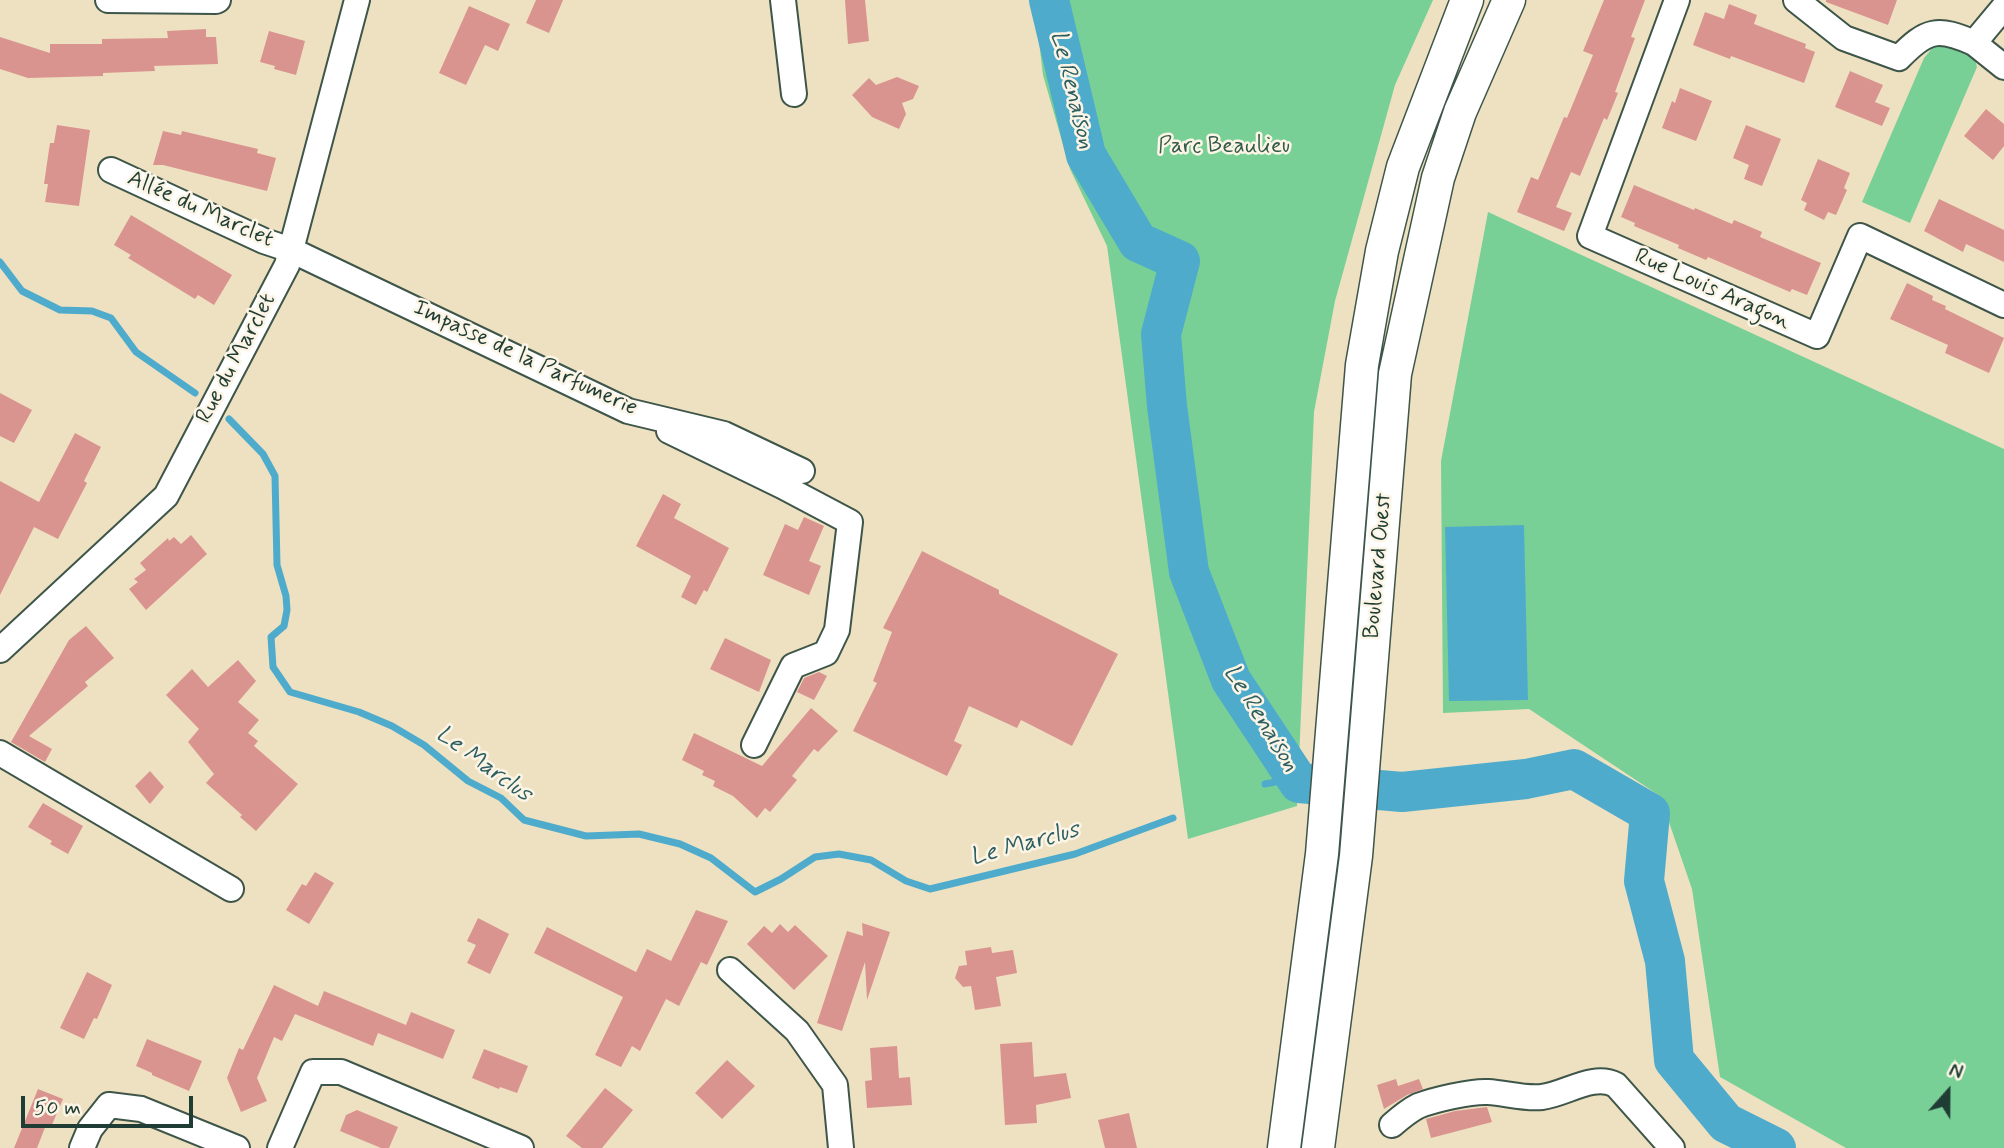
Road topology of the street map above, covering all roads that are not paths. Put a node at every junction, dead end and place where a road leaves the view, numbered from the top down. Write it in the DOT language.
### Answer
graph roads {
  1 [pos="108,0"];
  2 [pos="218,0"];
  3 [pos="357,0"];
  4 [pos="783,0"];
  5 [pos="1467,0"];
  6 [pos="1509,0"];
  7 [pos="1677,0"];
  8 [pos="1796,0"];
  9 [pos="2004,7"];
  10 [pos="1974,43"];
  11 [pos="2004,67"];
  12 [pos="794,94"];
  13 [pos="111,170"];
  14 [pos="290,250"];
  15 [pos="2004,305"];
  16 [pos="628,411"];
  17 [pos="802,471"];
  18 [pos="0,650"];
  19 [pos="754,745"];
  20 [pos="0,753"];
  21 [pos="231,888"];
  22 [pos="730,970"];
  23 [pos="1392,1125"];
  24 [pos="82,1148"];
  25 [pos="237,1148"];
  26 [pos="279,1148"];
  27 [pos="521,1148"];
  28 [pos="841,1148"];
  29 [pos="1284,1148"];
  30 [pos="1318,1148"];
  31 [pos="1672,1148"];
  1 -- 2 [label="street"];
  3 -- 14 [label="street, Rue du Marclet"];
  4 -- 12 [label="street"];
  5 -- 29 [label="main road, Boulevard Ouest"];
  6 -- 30 [label="main road, Boulevard Ouest"];
  7 -- 15 [label="street, Rue Louis Aragon"];
  8 -- 10 [label="street"];
  9 -- 10 [label="street"];
  10 -- 11 [label="street"];
  13 -- 14 [label="street, Allée du Marclet"];
  14 -- 16 [label="street, Impasse de la Parfumerie"];
  14 -- 18 [label="street, Rue du Marclet"];
  16 -- 17 [label="street, Impasse de la Parfumerie"];
  16 -- 19 [label="street"];
  20 -- 21 [label="street"];
  22 -- 28 [label="street"];
  23 -- 31 [label="street"];
  24 -- 25 [label="street"];
  26 -- 27 [label="street"];
}
